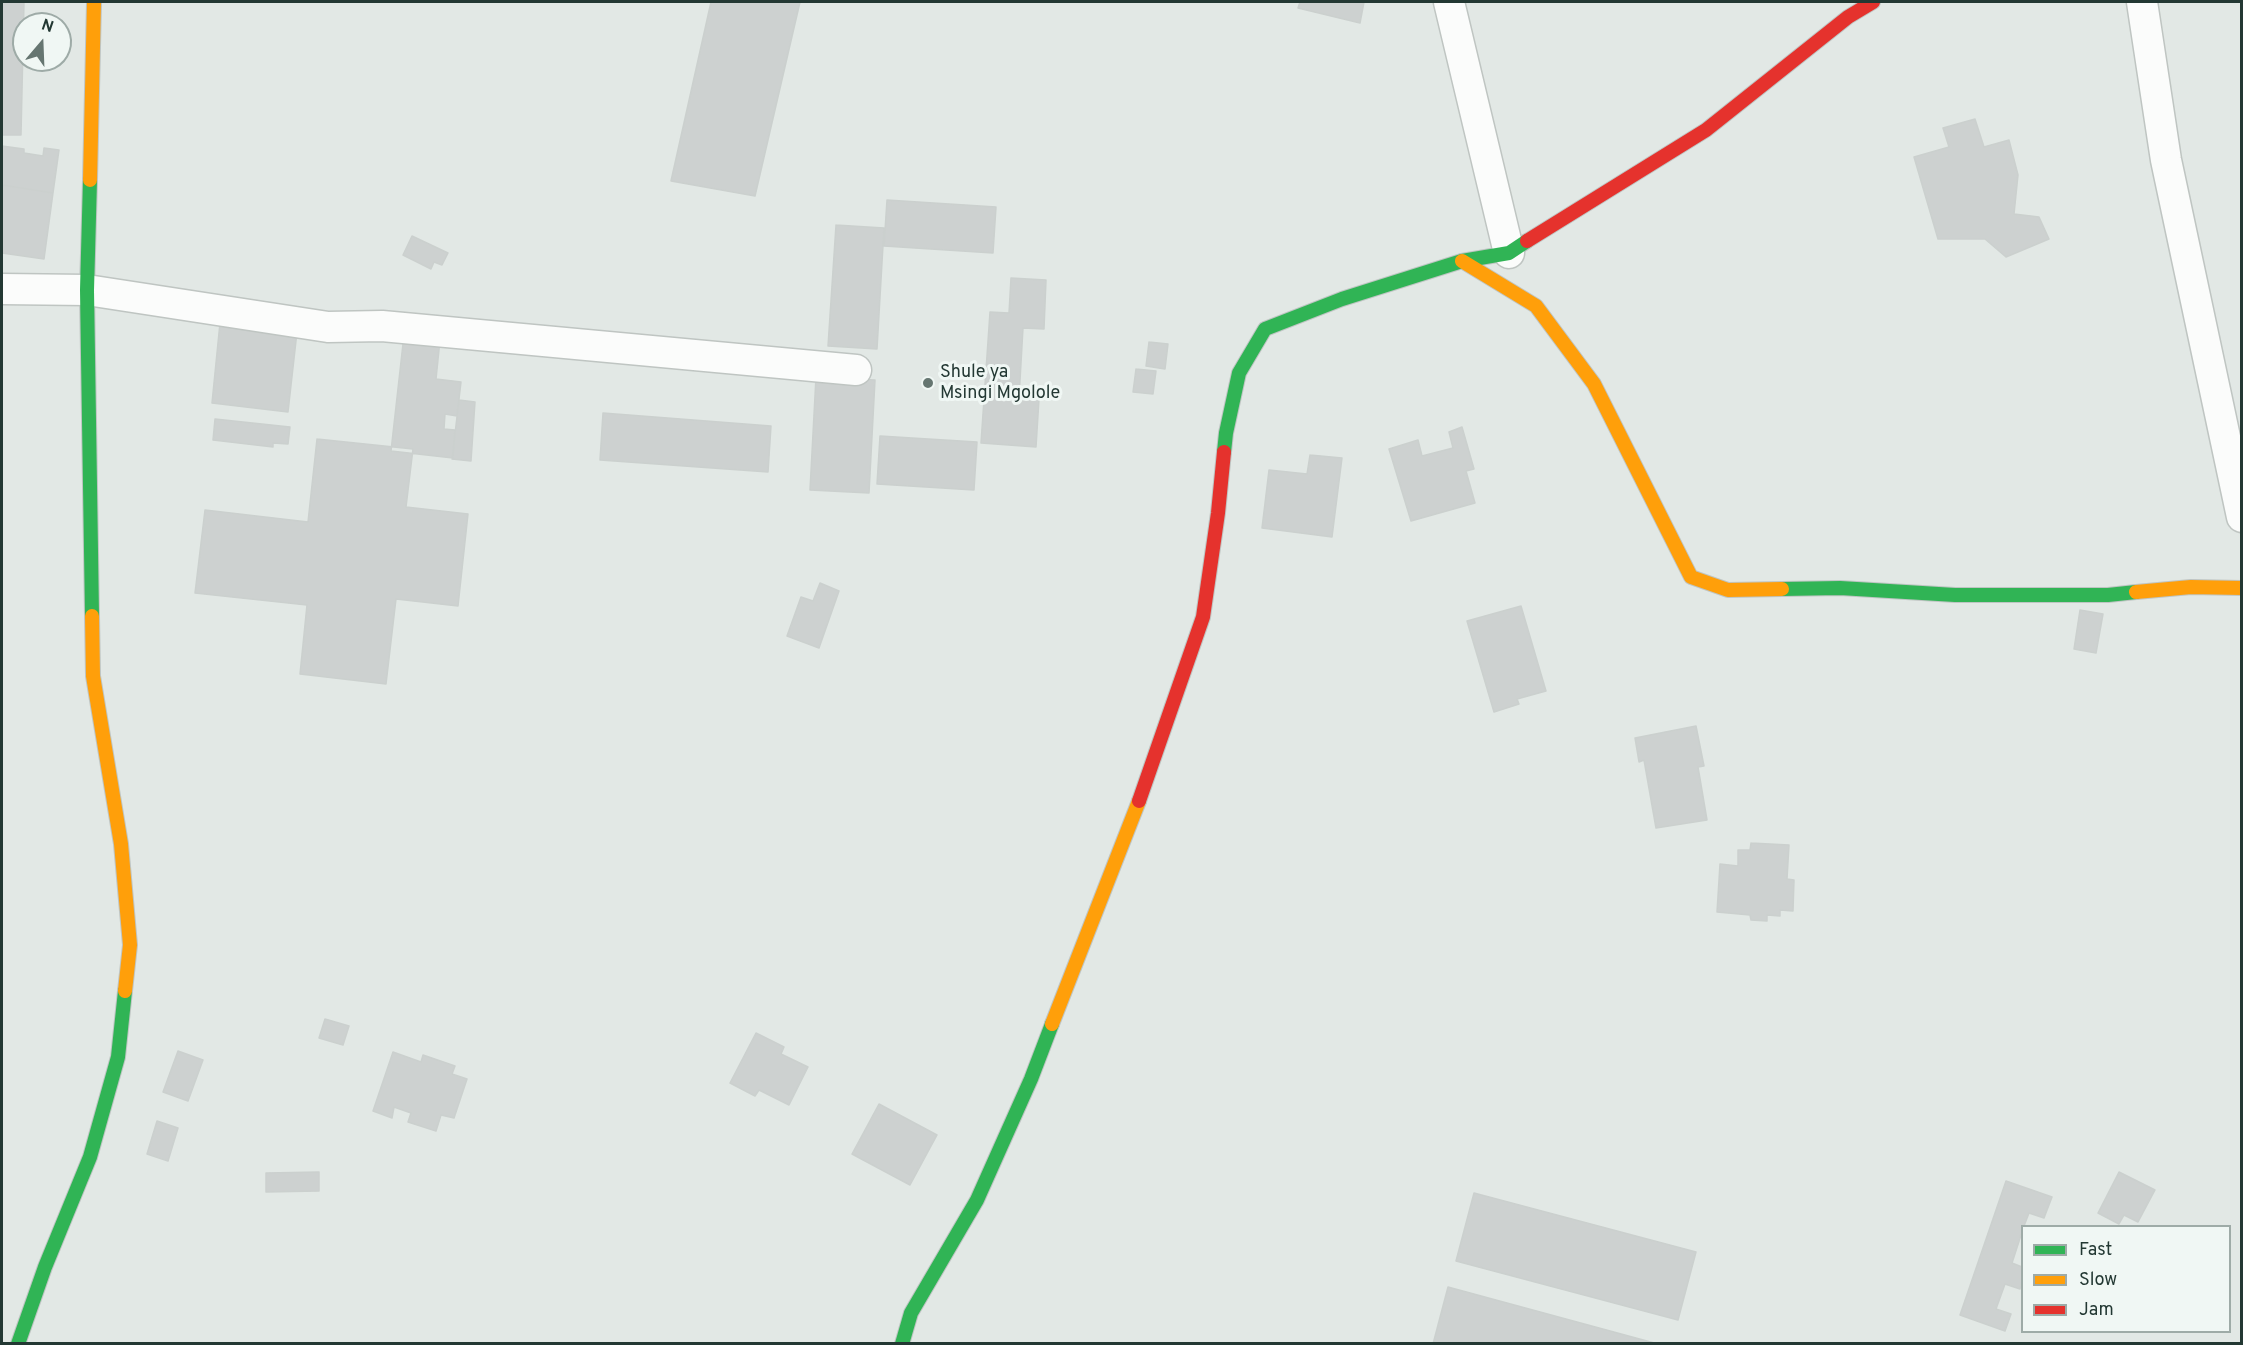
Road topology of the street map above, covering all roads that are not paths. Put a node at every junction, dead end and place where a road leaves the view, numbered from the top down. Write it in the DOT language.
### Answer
graph roads {
  1 [pos="94,2"];
  2 [pos="1449,2"];
  3 [pos="1873,2"];
  4 [pos="2142,2"];
  5 [pos="1509,253"];
  6 [pos="1462,261"];
  7 [pos="2,289"];
  8 [pos="87,290"];
  9 [pos="856,370"];
  10 [pos="2241,517"];
  11 [pos="2241,588"];
  12 [pos="18,1344"];
  13 [pos="902,1344"];
  1 -- 8 [label="street"];
  2 -- 5 [label="street"];
  3 -- 5 [label="street"];
  4 -- 10 [label="street"];
  5 -- 6 [label="street"];
  6 -- 11 [label="street"];
  6 -- 13 [label="street"];
  7 -- 8 [label="street"];
  8 -- 9 [label="street"];
  8 -- 12 [label="street"];
}
